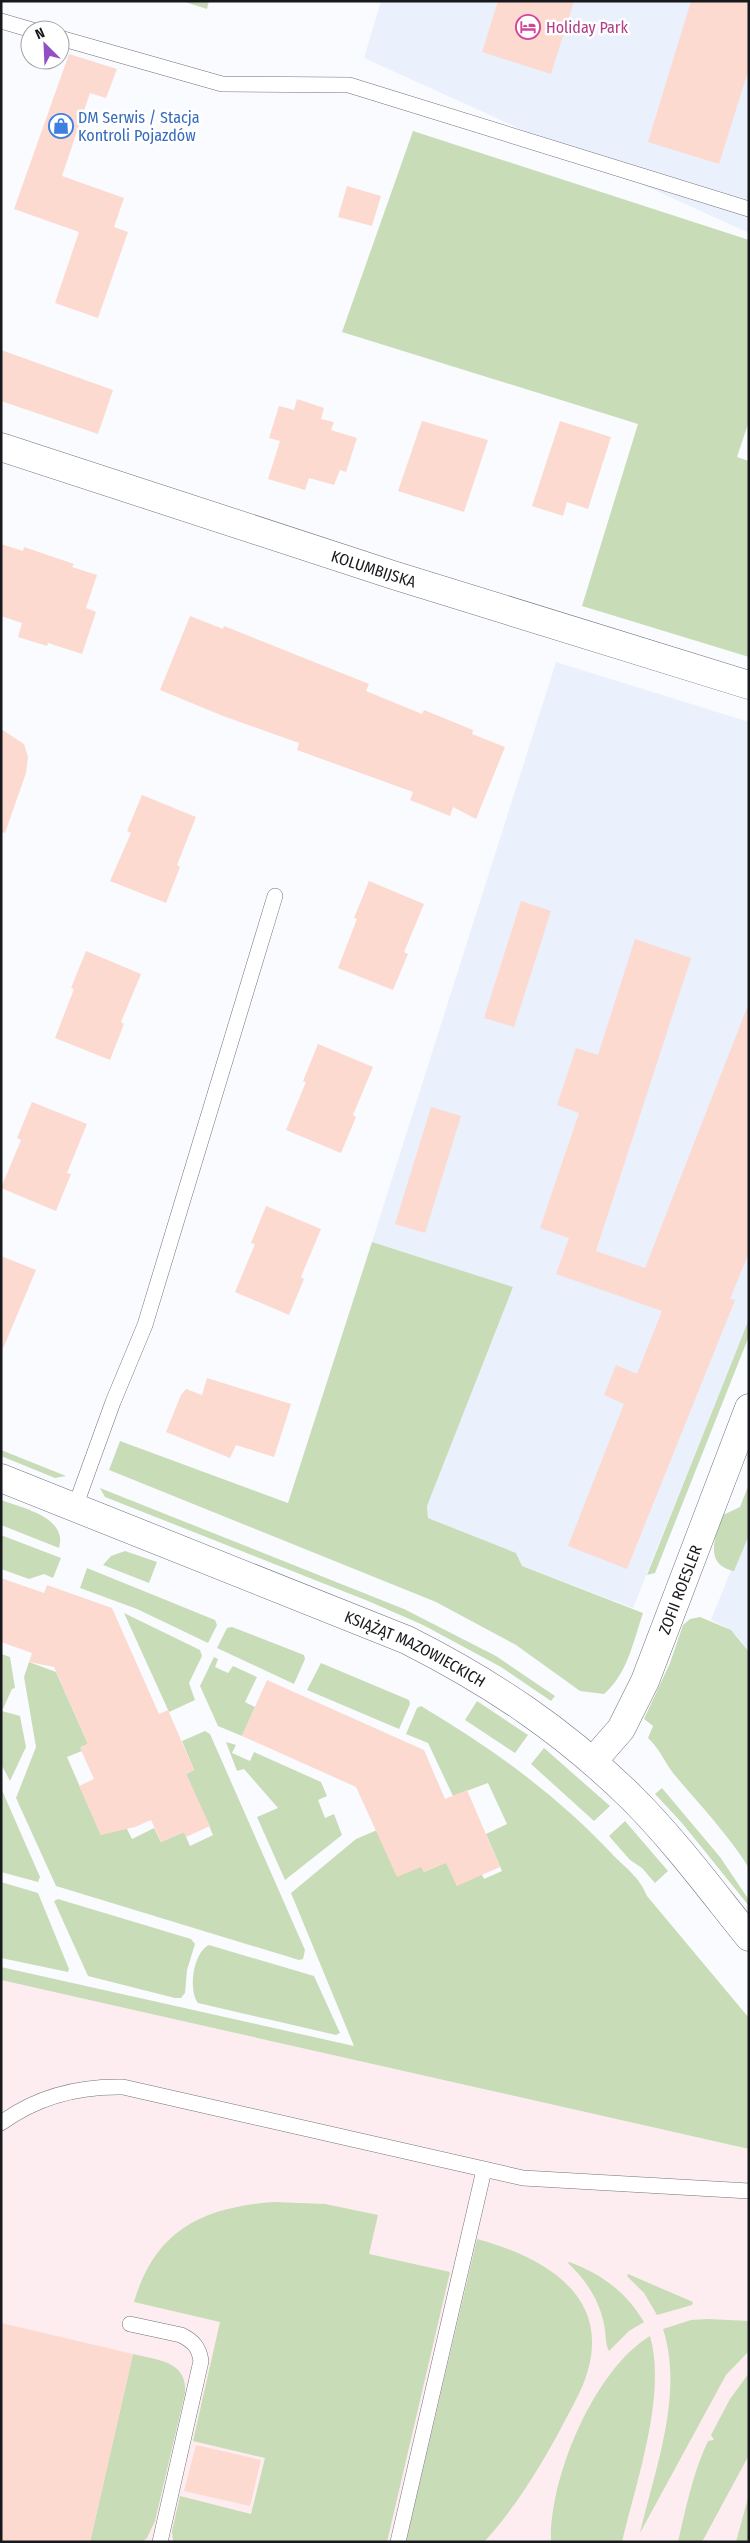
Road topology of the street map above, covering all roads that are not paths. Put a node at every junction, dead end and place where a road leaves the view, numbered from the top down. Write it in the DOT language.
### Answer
graph roads {
  1 [pos="1,21"];
  2 [pos="20,27"];
  3 [pos="70,41"];
  4 [pos="749,209"];
  5 [pos="1,447"];
  6 [pos="749,685"];
  7 [pos="275,896"];
  8 [pos="749,1408"];
  9 [pos="1,1478"];
  10 [pos="75,1507"];
  11 [pos="593,1761"];
  12 [pos="749,1937"];
  13 [pos="1,2123"];
  14 [pos="484,2170"];
  15 [pos="749,2191"];
  16 [pos="130,2324"];
  17 [pos="160,2542"];
  18 [pos="398,2542"];
  1 -- 2 [label="lane"];
  3 -- 4 [label="lane"];
  5 -- 6 [label="street, KOLUMBIJSKA"];
  7 -- 10 [label="lane"];
  8 -- 11 [label="street, ZOFII ROESLER"];
  9 -- 10 [label="street, KSIĄŻĄT MAZOWIECKICH"];
  10 -- 11 [label="street, KSIĄŻĄT MAZOWIECKICH"];
  11 -- 12 [label="street, KSIĄŻĄT MAZOWIECKICH"];
  13 -- 14 [label="lane"];
  14 -- 15 [label="lane"];
  14 -- 18 [label="lane"];
  16 -- 17 [label="lane"];
}
